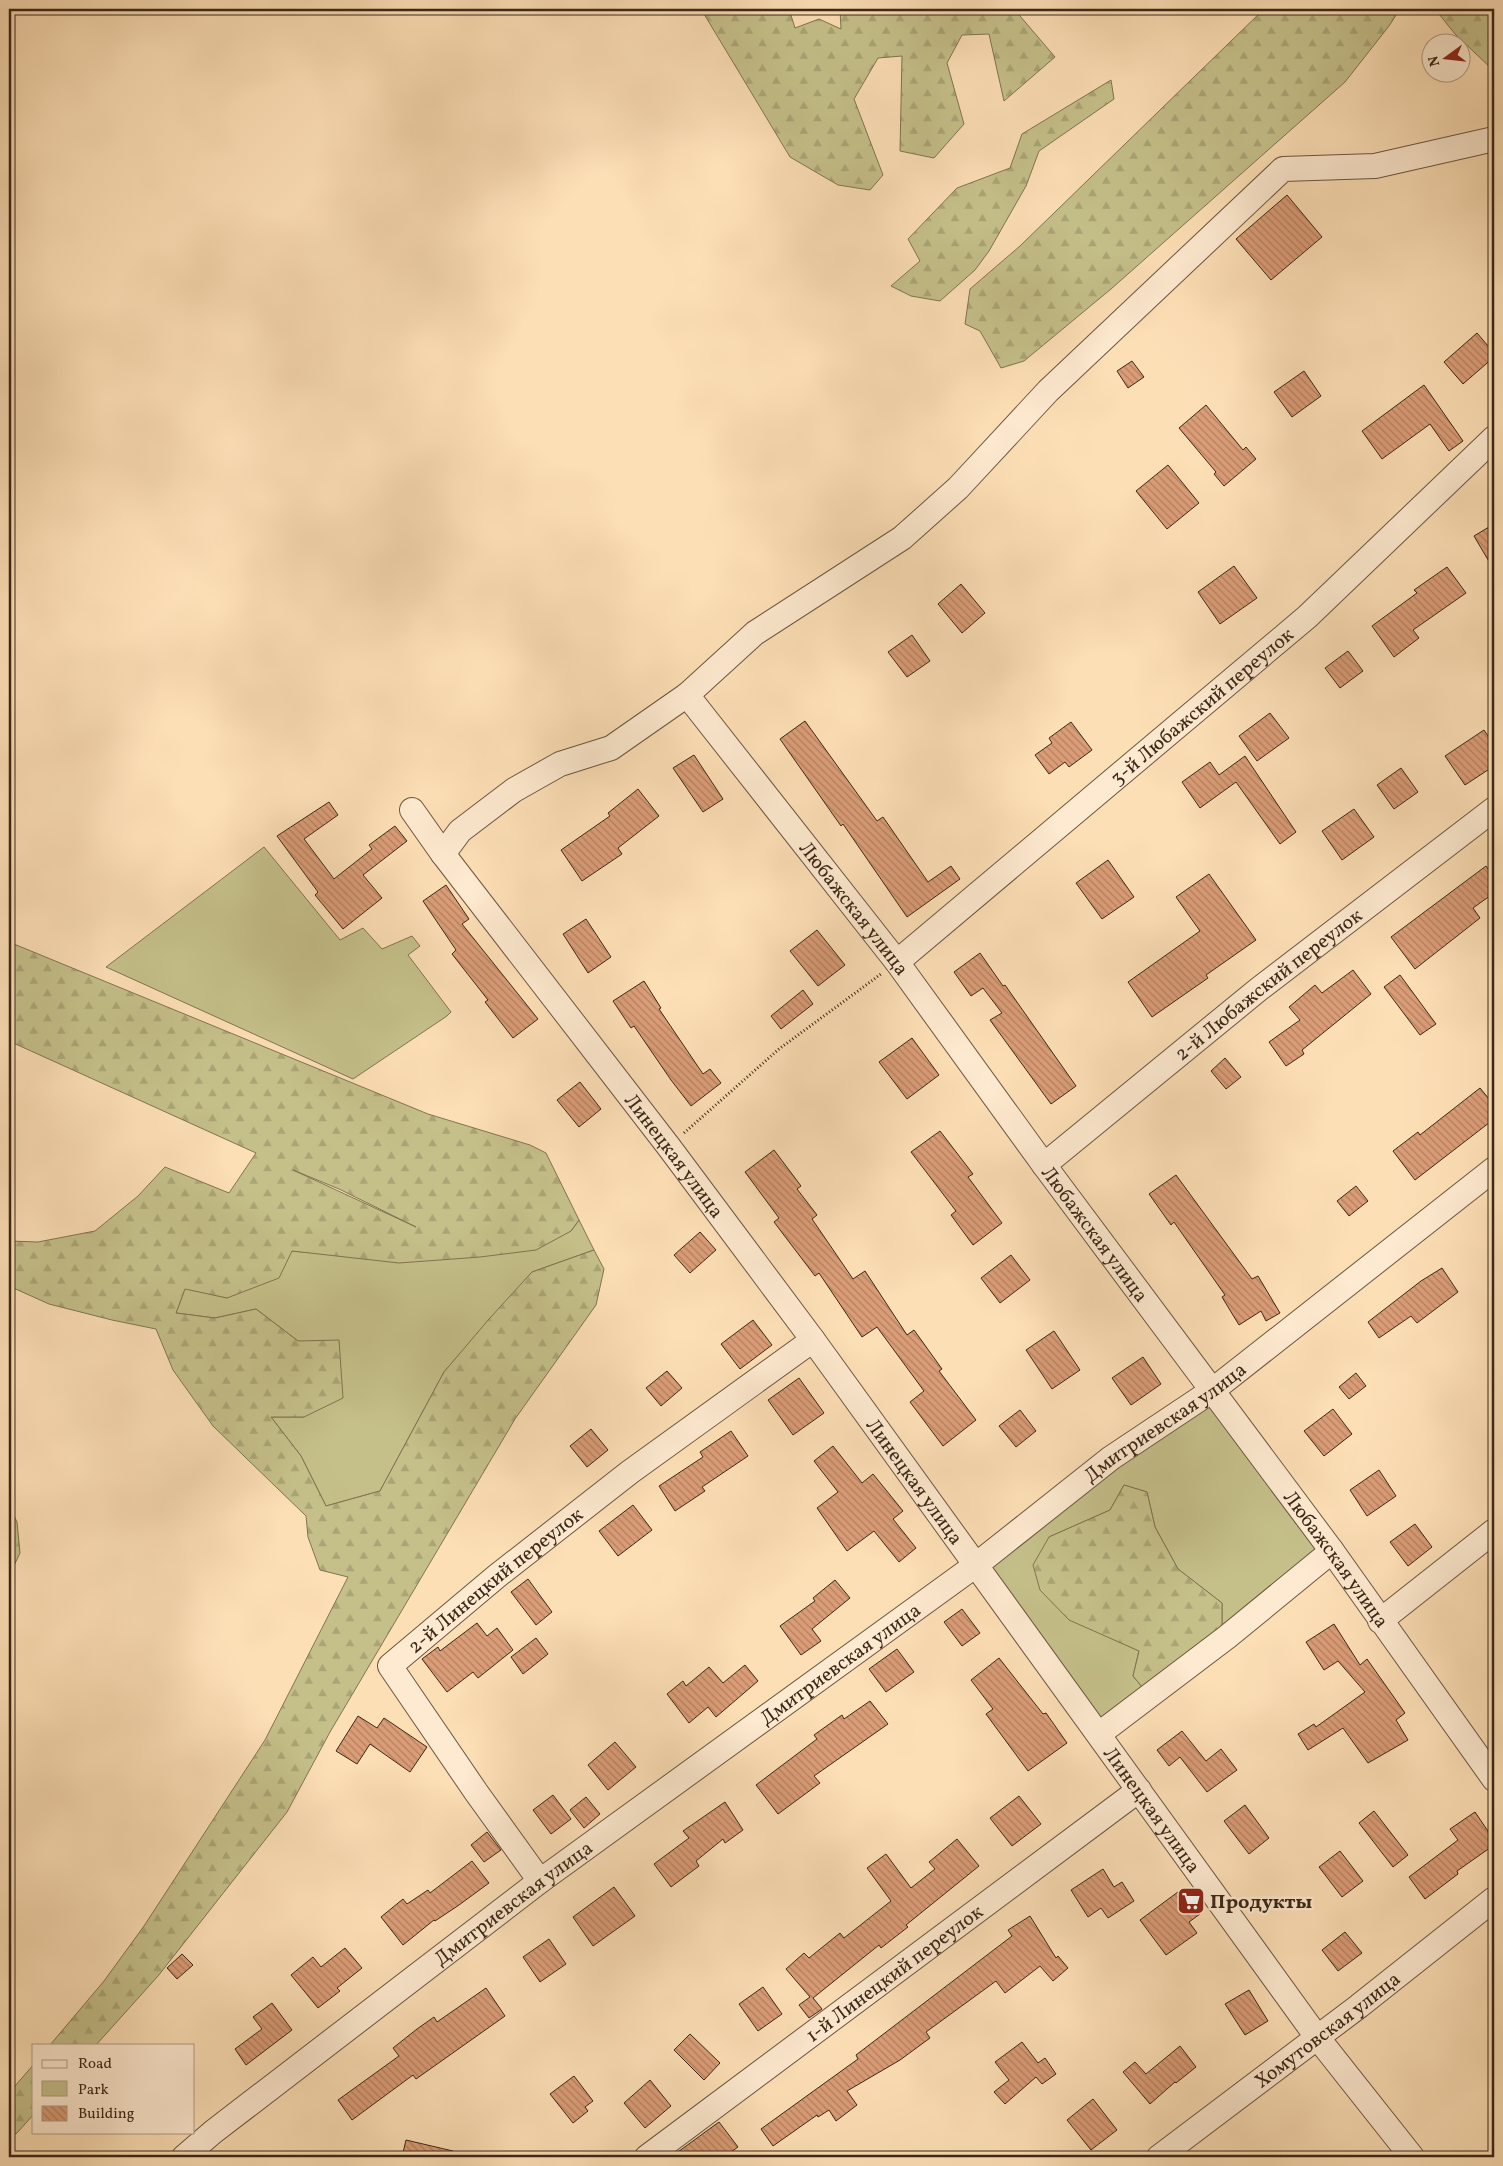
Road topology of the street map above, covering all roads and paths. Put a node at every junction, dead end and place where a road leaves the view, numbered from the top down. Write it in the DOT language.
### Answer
graph roads {
  1 [pos="1494,139"];
  2 [pos="1494,438"];
  3 [pos="687,695"];
  4 [pos="1494,809"];
  5 [pos="412,810"];
  6 [pos="443,854"];
  7 [pos="897,962"];
  8 [pos="669,1147"];
  9 [pos="1044,1165"];
  10 [pos="1494,1169"];
  11 [pos="813,1340"];
  12 [pos="1214,1390"];
  13 [pos="1494,1531"];
  14 [pos="1332,1551"];
  15 [pos="976,1565"];
  16 [pos="1380,1621"];
  17 [pos="1100,1734"];
  18 [pos="1494,1779"];
  19 [pos="1139,1790"];
  20 [pos="540,1881"];
  21 [pos="1494,1899"];
  22 [pos="1317,2037"];
  23 [pos="184,2157"];
  24 [pos="648,2157"];
  25 [pos="1159,2157"];
  26 [pos="1412,2157"];
  1 -- 3 [label="street"];
  2 -- 7 [label="street, 3-й Любажский переулок"];
  3 -- 6 [label="street"];
  3 -- 7 [label="street, Любажская улица"];
  4 -- 9 [label="street, 2-й Любажский переулок"];
  5 -- 6 [label="street, Линецкая улица"];
  6 -- 8 [label="street, Линецкая улица"];
  7 -- 8 [label="path"];
  7 -- 9 [label="street, Любажская улица"];
  8 -- 11 [label="street, Линецкая улица"];
  9 -- 12 [label="street, Любажская улица"];
  10 -- 12 [label="street, Дмитриевская улица"];
  11 -- 15 [label="street, Линецкая улица"];
  11 -- 20 [label="street, 2-й Линецкий переулок"];
  12 -- 14 [label="street, Любажская улица"];
  12 -- 15 [label="street, Дмитриевская улица"];
  13 -- 16 [label="street"];
  14 -- 16 [label="street, Любажская улица"];
  14 -- 17 [label="street"];
  15 -- 17 [label="street, Линецкая улица"];
  15 -- 20 [label="street, Дмитриевская улица"];
  16 -- 18 [label="street, Любажская улица"];
  17 -- 19 [label="street, Линецкая улица"];
  19 -- 22 [label="street, Линецкая улица"];
  19 -- 24 [label="street, 1-й Линецкий переулок"];
  20 -- 23 [label="street, Дмитриевская улица"];
  21 -- 22 [label="street, Хомутовская улица"];
  22 -- 25 [label="street, Хомутовская улица"];
  22 -- 26 [label="street, Линецкая улица"];
}
